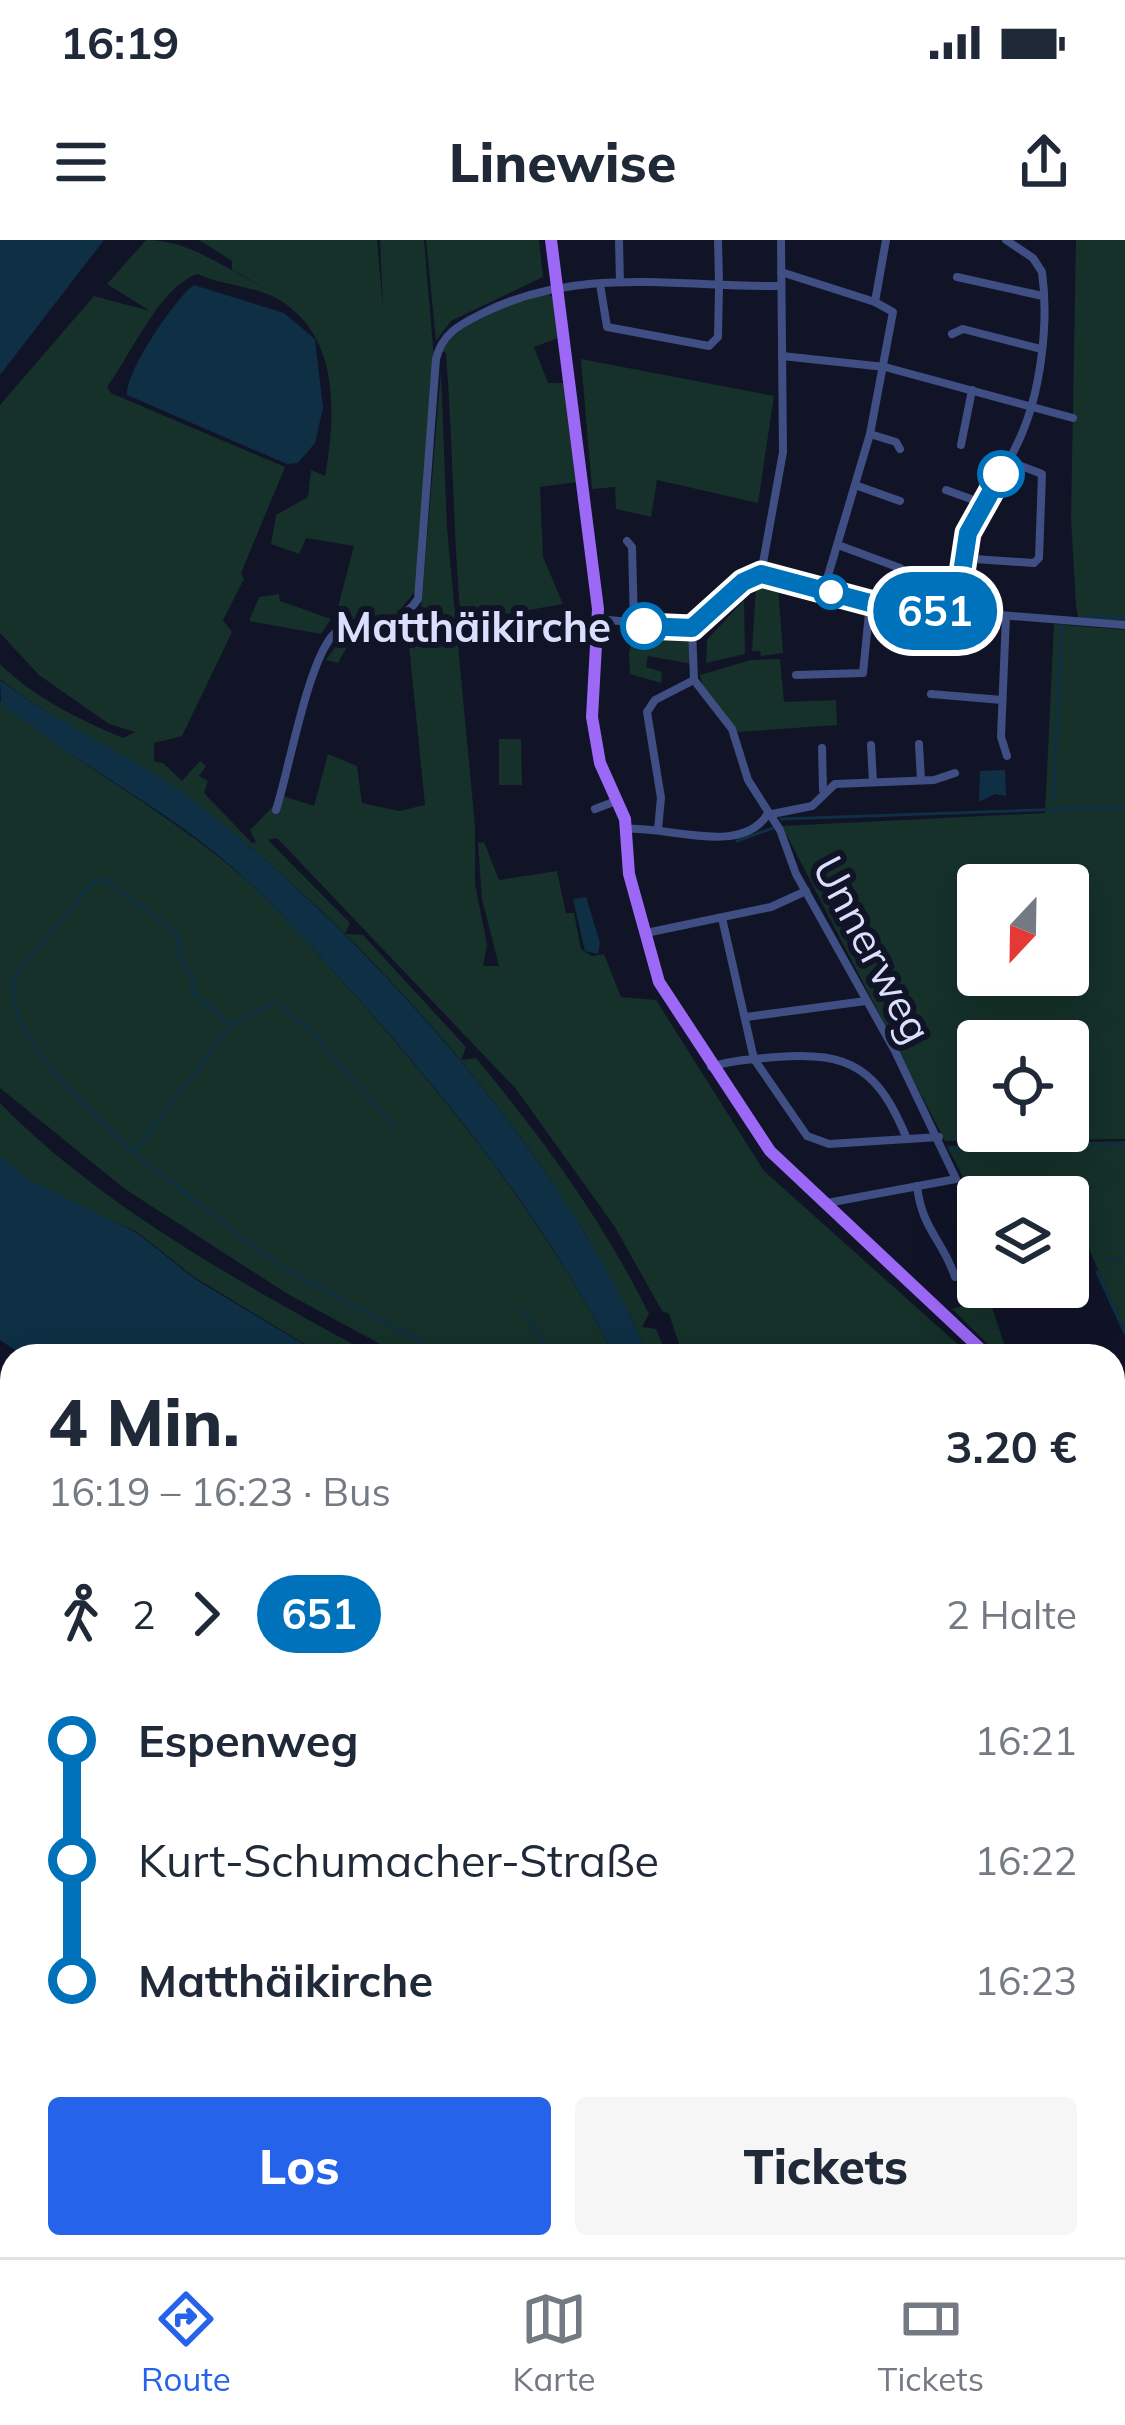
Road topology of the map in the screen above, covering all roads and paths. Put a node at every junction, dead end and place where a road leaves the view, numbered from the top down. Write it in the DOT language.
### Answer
graph roads {
  1 [pos="550,240"];
  2 [pos="620,240"];
  3 [pos="718,240"];
  4 [pos="781,240"];
  5 [pos="886,240"];
  6 [pos="1006,240"];
  7 [pos="781,272"];
  8 [pos="957,278"];
  9 [pos="620,282"];
  10 [pos="600,284"];
  11 [pos="719,285"];
  12 [pos="781,286"];
  13 [pos="556,287"];
  14 [pos="1043,296"];
  15 [pos="875,302"];
  16 [pos="952,334"];
  17 [pos="1041,349"];
  18 [pos="782,356"];
  19 [pos="885,367"];
  20 [pos="972,390"];
  21 [pos="1031,405"];
  22 [pos="1073,418"];
  23 [pos="870,434"];
  24 [pos="961,445"];
  25 [pos="900,449"];
  26 [pos="1008,461"];
  27 [pos="856,484"];
  28 [pos="946,490"];
  29 [pos="900,501"];
  30 [pos="982,502"];
  31 [pos="627,542"];
  32 [pos="838,545"];
  33 [pos="961,558"];
  34 [pos="900,568"];
  35 [pos="761,574"];
  36 [pos="824,590"];
  37 [pos="870,603"];
  38 [pos="956,612"];
  39 [pos="1006,616"];
  40 [pos="598,619"];
  41 [pos="634,624"];
  42 [pos="1125,625"];
  43 [pos="692,628"];
  44 [pos="796,675"];
  45 [pos="694,680"];
  46 [pos="931,694"];
  47 [pos="1002,700"];
  48 [pos="919,744"];
  49 [pos="871,745"];
  50 [pos="821,748"];
  51 [pos="1007,756"];
  52 [pos="956,773"];
  53 [pos="921,781"];
  54 [pos="873,782"];
  55 [pos="823,792"];
  56 [pos="616,801"];
  57 [pos="595,809"];
  58 [pos="276,810"];
  59 [pos="767,815"];
  60 [pos="627,829"];
  61 [pos="658,829"];
  62 [pos="806,891"];
  63 [pos="722,917"];
  64 [pos="644,934"];
  65 [pos="866,1000"];
  66 [pos="746,1017"];
  67 [pos="754,1059"];
  68 [pos="710,1067"];
  69 [pos="939,1137"];
  70 [pos="908,1138"];
  71 [pos="916,1186"];
  72 [pos="826,1204"];
  73 [pos="955,1277"];
  74 [pos="978,1344"];
  1 -- 13 [label="main road"];
  2 -- 9 [label="street"];
  3 -- 11 [label="street"];
  4 -- 7 [label="street"];
  5 -- 15 [label="street"];
  6 -- 14 [label="street"];
  7 -- 12 [label="street"];
  7 -- 15 [label="street"];
  8 -- 14 [label="street"];
  9 -- 10 [label="street"];
  9 -- 11 [label="street"];
  10 -- 11 [label="street"];
  10 -- 13 [label="street"];
  11 -- 12 [label="street"];
  12 -- 18 [label="street"];
  13 -- 40 [label="main road"];
  13 -- 58 [label="street"];
  14 -- 17 [label="street"];
  15 -- 19 [label="street"];
  16 -- 17 [label="street"];
  17 -- 21 [label="street"];
  18 -- 19 [label="street"];
  18 -- 35 [label="street"];
  19 -- 20 [label="street"];
  19 -- 23 [label="street"];
  20 -- 21 [label="street"];
  20 -- 24 [label="street"];
  21 -- 22 [label="street"];
  21 -- 26 [label="street"];
  23 -- 25 [label="street"];
  23 -- 27 [label="street"];
  26 -- 30 [label="street"];
  26 -- 33 [label="street"];
  27 -- 29 [label="street"];
  27 -- 32 [label="street"];
  28 -- 30 [label="street"];
  30 -- 33 [label="street"];
  31 -- 41 [label="street"];
  32 -- 34 [label="street"];
  32 -- 36 [label="street"];
  33 -- 38 [label="street"];
  35 -- 36 [label="street"];
  35 -- 43 [label="street"];
  36 -- 37 [label="street"];
  37 -- 38 [label="street"];
  37 -- 44 [label="street"];
  38 -- 39 [label="street"];
  39 -- 42 [label="street"];
  39 -- 47 [label="street"];
  40 -- 41 [label="street"];
  40 -- 56 [label="main road"];
  41 -- 43 [label="street"];
  43 -- 45 [label="street"];
  45 -- 59 [label="street, Unnerweg"];
  45 -- 61 [label="street"];
  46 -- 47 [label="street"];
  47 -- 51 [label="street"];
  48 -- 53 [label="street"];
  49 -- 54 [label="street"];
  50 -- 55 [label="street"];
  52 -- 53 [label="street"];
  53 -- 54 [label="street"];
  54 -- 55 [label="street"];
  55 -- 59 [label="street"];
  56 -- 57 [label="street"];
  56 -- 60 [label="main road"];
  59 -- 61 [label="street"];
  59 -- 62 [label="street, Unnerweg"];
  60 -- 61 [label="street"];
  60 -- 64 [label="main road"];
  62 -- 63 [label="street"];
  62 -- 65 [label="street, Unnerweg"];
  63 -- 64 [label="street"];
  63 -- 66 [label="street"];
  64 -- 68 [label="main road"];
  65 -- 66 [label="street"];
  65 -- 69 [label="street, Unnerweg"];
  66 -- 67 [label="street"];
  67 -- 68 [label="street"];
  67 -- 70 [label="street"];
  67 -- 70 [label="street"];
  68 -- 72 [label="main road"];
  69 -- 70 [label="street"];
  69 -- 71 [label="street, Unnerweg"];
  71 -- 72 [label="street"];
  71 -- 73 [label="street"];
  72 -- 74 [label="main road"];
}
